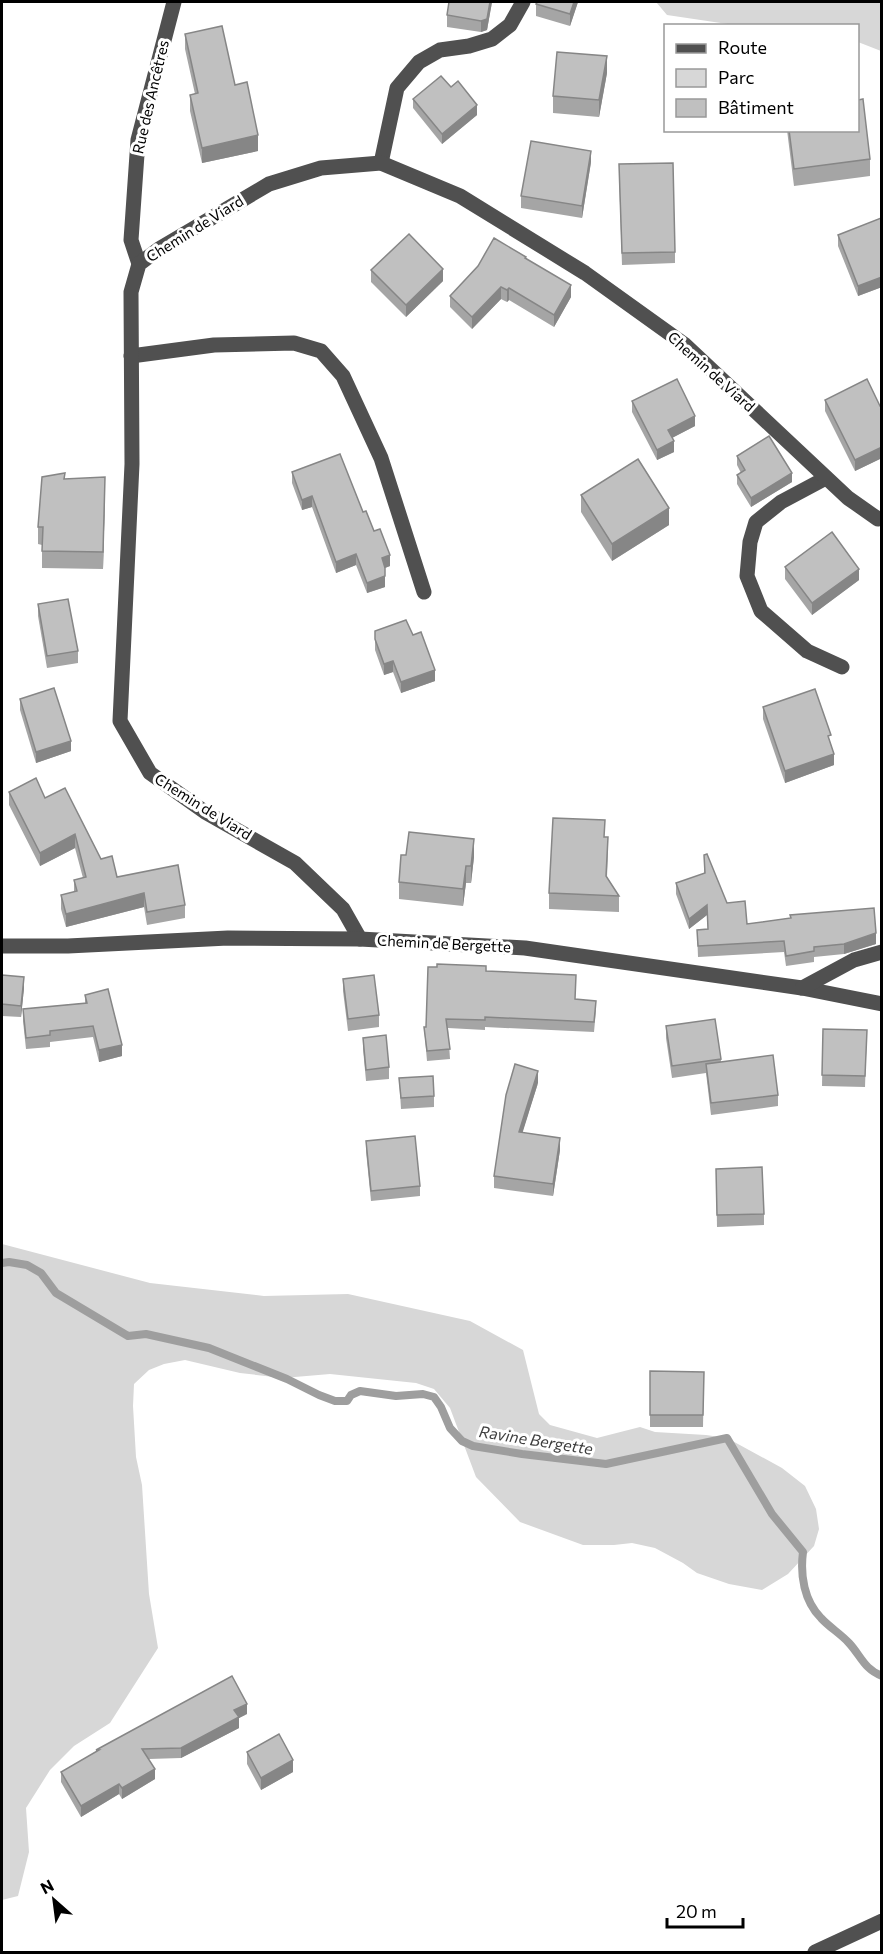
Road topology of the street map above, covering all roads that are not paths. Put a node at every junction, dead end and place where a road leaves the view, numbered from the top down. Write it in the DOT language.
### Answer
graph roads {
  1 [pos="174,2"];
  2 [pos="523,2"];
  3 [pos="381,163"];
  4 [pos="140,264"];
  5 [pos="131,356"];
  6 [pos="826,478"];
  7 [pos="882,518"];
  8 [pos="424,592"];
  9 [pos="842,667"];
  10 [pos="360,939"];
  11 [pos="2,946"];
  12 [pos="882,952"];
  13 [pos="802,988"];
  14 [pos="882,1004"];
  15 [pos="882,1922"];
  16 [pos="815,1953"];
  1 -- 4 [label="street, Rue des Ancêtres"];
  2 -- 3 [label="street"];
  3 -- 4 [label="street, Chemin de Viard"];
  3 -- 6 [label="street, Chemin de Viard"];
  4 -- 5 [label="street, Chemin de Viard"];
  5 -- 8 [label="street"];
  5 -- 10 [label="street, Chemin de Viard"];
  6 -- 7 [label="street, Chemin de Viard"];
  6 -- 9 [label="street"];
  10 -- 11 [label="street, Chemin de Bergette"];
  10 -- 13 [label="street, Chemin de Bergette"];
  12 -- 13 [label="street"];
  13 -- 14 [label="street, Chemin de Bergette"];
  15 -- 16 [label="street"];
}
